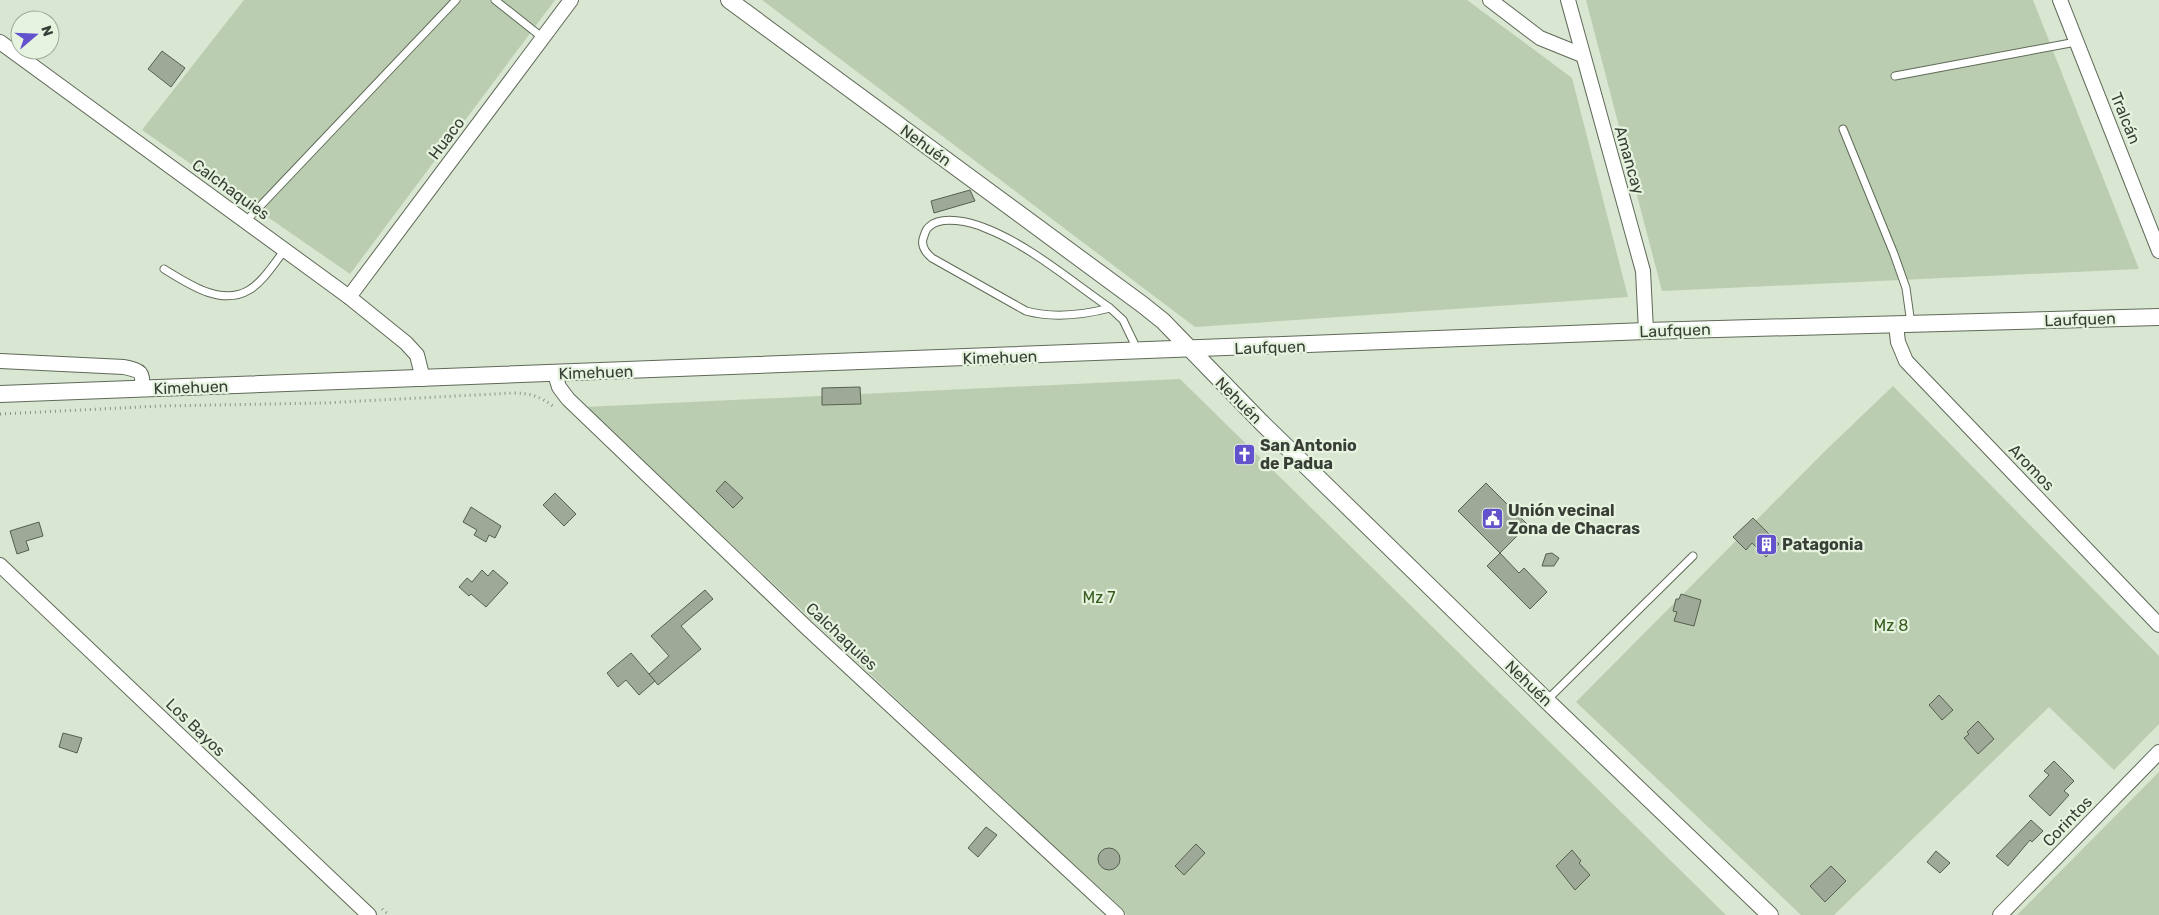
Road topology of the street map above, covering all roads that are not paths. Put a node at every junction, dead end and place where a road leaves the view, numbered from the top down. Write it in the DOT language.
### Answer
graph roads {
  1 [pos="456,0"];
  2 [pos="495,0"];
  3 [pos="571,0"];
  4 [pos="729,0"];
  5 [pos="1490,0"];
  6 [pos="1568,0"];
  7 [pos="2060,0"];
  8 [pos="543,38"];
  9 [pos="0,42"];
  10 [pos="2076,42"];
  11 [pos="1582,55"];
  12 [pos="1894,76"];
  13 [pos="1843,129"];
  14 [pos="246,221"];
  15 [pos="285,250"];
  16 [pos="2159,251"];
  17 [pos="164,269"];
  18 [pos="349,297"];
  19 [pos="1110,308"];
  20 [pos="2159,317"];
  21 [pos="1903,324"];
  22 [pos="1646,331"];
  23 [pos="1191,350"];
  24 [pos="1138,352"];
  25 [pos="0,361"];
  26 [pos="554,374"];
  27 [pos="423,379"];
  28 [pos="142,388"];
  29 [pos="0,394"];
  30 [pos="1693,556"];
  31 [pos="0,565"];
  32 [pos="2159,625"];
  33 [pos="1546,700"];
  34 [pos="2159,752"];
  35 [pos="369,915"];
  36 [pos="1117,915"];
  37 [pos="1770,915"];
  38 [pos="2000,915"];
  1 -- 14 [label="lane"];
  2 -- 8 [label="lane"];
  3 -- 8 [label="street, Huaco"];
  4 -- 23 [label="street, Nehuén"];
  5 -- 11 [label="street"];
  6 -- 11 [label="street, Amancay"];
  7 -- 10 [label="street, Tralcán"];
  8 -- 18 [label="street, Huaco"];
  9 -- 14 [label="street, Calchaquies"];
  10 -- 12 [label="lane"];
  10 -- 16 [label="street, Tralcán"];
  11 -- 22 [label="street, Amancay"];
  13 -- 21 [label="lane"];
  14 -- 15 [label="street, Calchaquies"];
  15 -- 17 [label="lane"];
  15 -- 18 [label="street, Calchaquies"];
  18 -- 27 [label="street, Calchaquies"];
  19 -- 19 [label="lane"];
  19 -- 24 [label="lane"];
  20 -- 21 [label="street, Laufquen"];
  21 -- 22 [label="street, Laufquen"];
  21 -- 32 [label="street, Aromos"];
  22 -- 23 [label="street, Laufquen"];
  23 -- 24 [label="street, Kimehuen"];
  23 -- 33 [label="street, Nehuén"];
  24 -- 26 [label="street, Kimehuen"];
  25 -- 28 [label="street"];
  26 -- 27 [label="street, Kimehuen"];
  26 -- 36 [label="street, Calchaquies"];
  27 -- 28 [label="street, Kimehuen"];
  28 -- 29 [label="street, Kimehuen"];
  30 -- 33 [label="lane"];
  31 -- 35 [label="street, Los Bayos"];
  33 -- 37 [label="street, Nehuén"];
  34 -- 38 [label="street, Corintos"];
}
